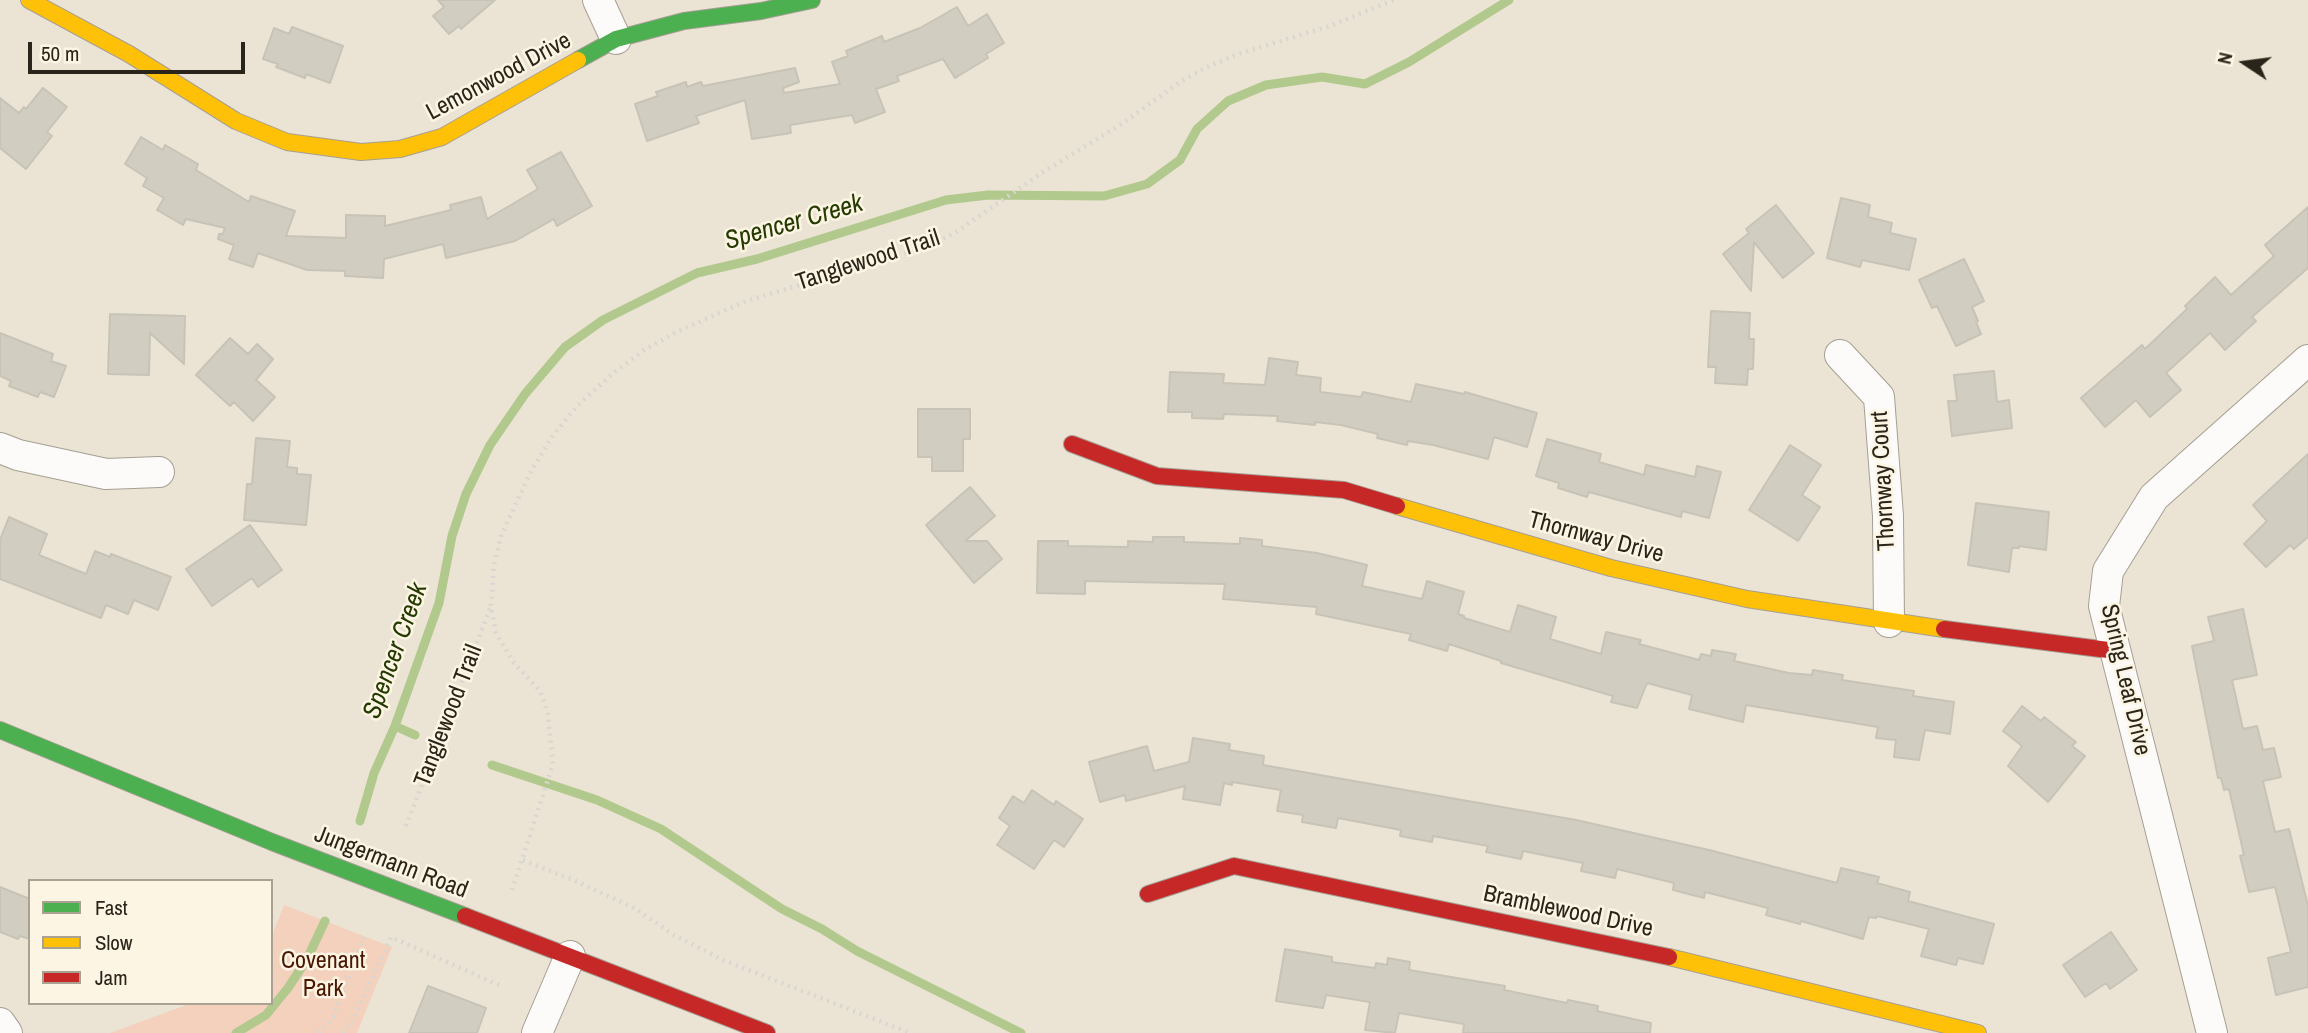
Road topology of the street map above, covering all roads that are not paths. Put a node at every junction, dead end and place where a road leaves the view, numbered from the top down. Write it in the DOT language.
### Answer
graph roads {
  1 [pos="29,0"];
  2 [pos="598,0"];
  3 [pos="812,0"];
  4 [pos="616,39"];
  5 [pos="1840,355"];
  6 [pos="2308,360"];
  7 [pos="1072,443"];
  8 [pos="0,448"];
  9 [pos="159,471"];
  10 [pos="1889,622"];
  11 [pos="2116,651"];
  12 [pos="0,730"];
  13 [pos="1148,894"];
  14 [pos="570,956"];
  15 [pos="0,1023"];
  16 [pos="7,1033"];
  17 [pos="537,1033"];
  18 [pos="767,1033"];
  19 [pos="1978,1033"];
  20 [pos="2212,1033"];
  1 -- 4 [label="street, Lemonwood Drive"];
  2 -- 4 [label="street"];
  3 -- 4 [label="street, Lemonwood Drive"];
  5 -- 10 [label="street, Thornway Court"];
  6 -- 11 [label="street, Spring Leaf Drive"];
  7 -- 10 [label="street, Thornway Drive"];
  8 -- 9 [label="street"];
  10 -- 11 [label="street, Thornway Drive"];
  11 -- 20 [label="street, Spring Leaf Drive"];
  12 -- 14 [label="street, Jungermann Road"];
  13 -- 19 [label="street, Bramblewood Drive"];
  14 -- 17 [label="street"];
  14 -- 18 [label="street, Jungermann Road"];
  15 -- 16 [label="street"];
}
